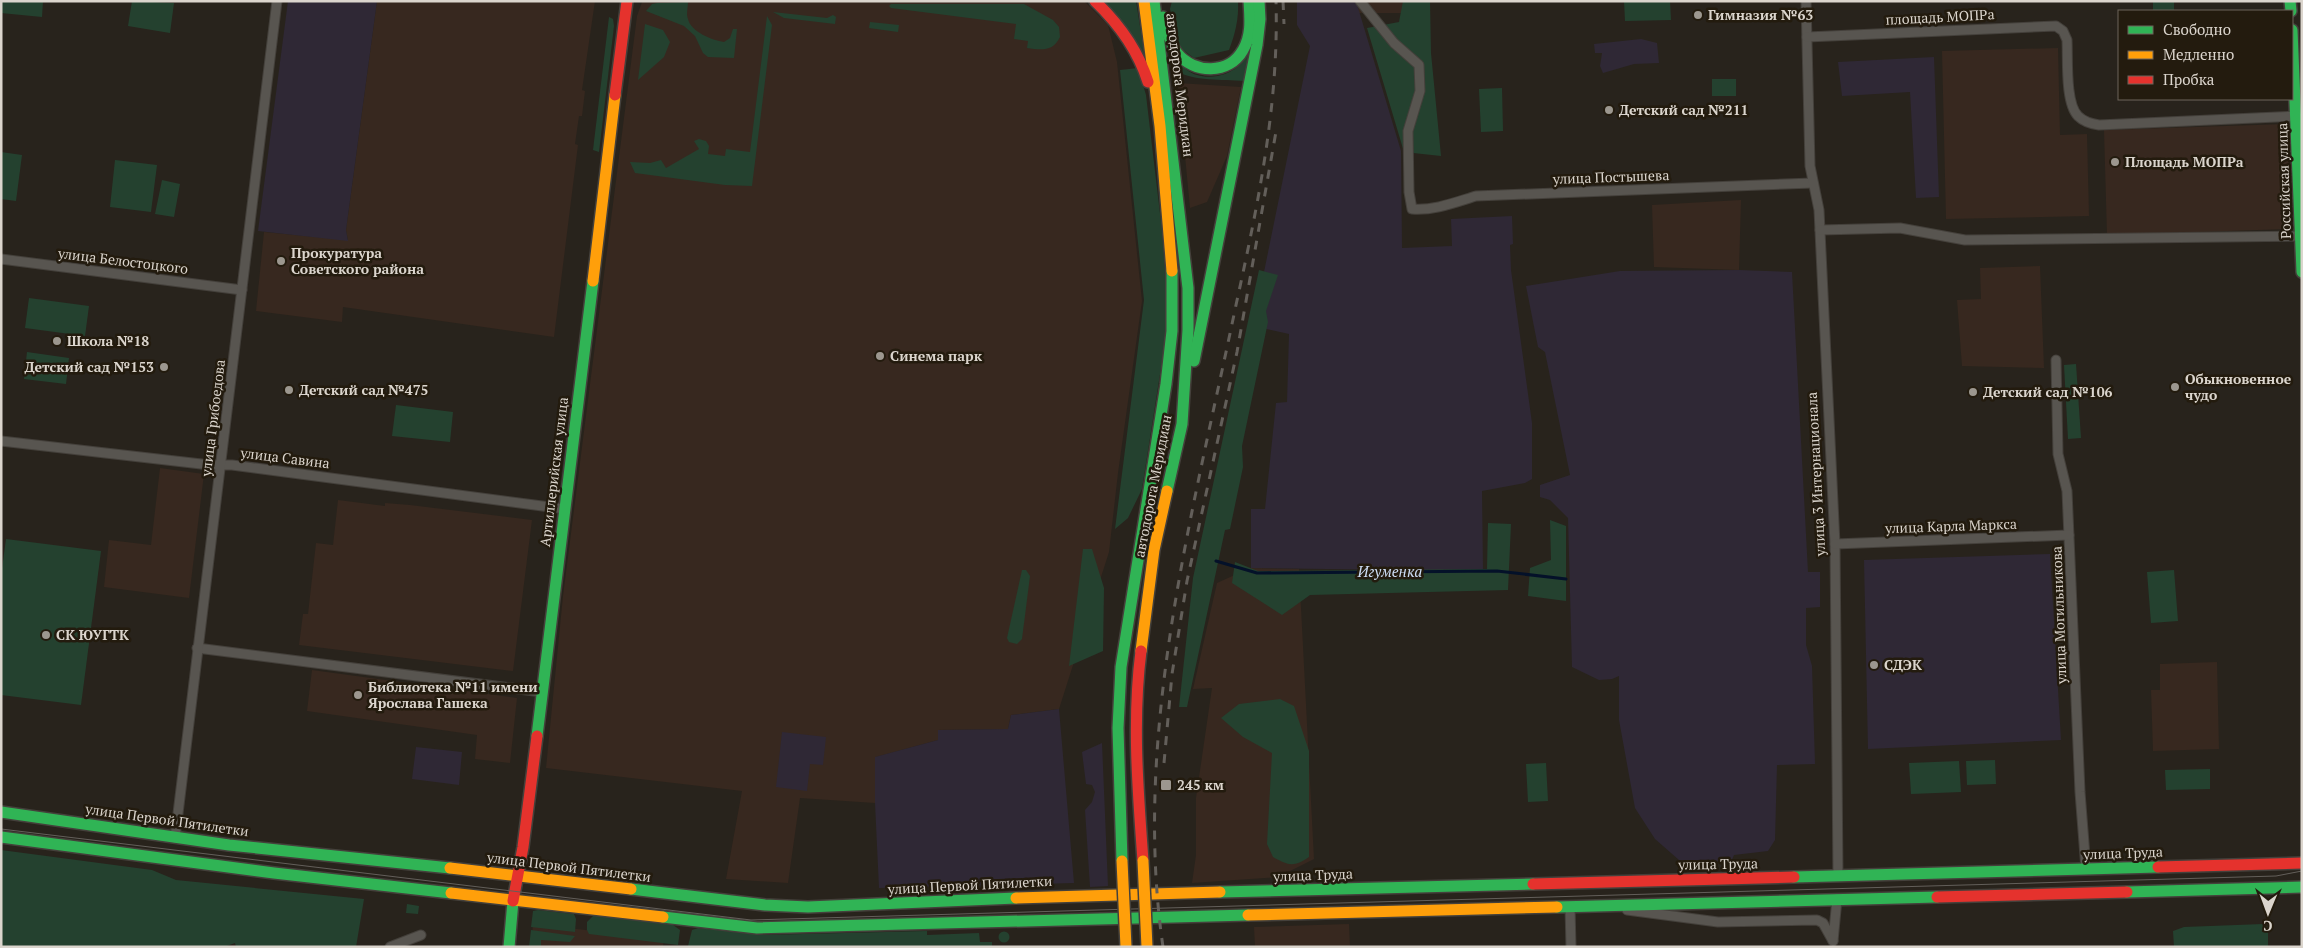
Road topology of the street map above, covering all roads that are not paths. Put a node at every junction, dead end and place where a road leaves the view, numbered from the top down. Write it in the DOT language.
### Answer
graph roads {
  1 [pos="277,1"];
  2 [pos="627,1"];
  3 [pos="1095,1"];
  4 [pos="1144,1"];
  5 [pos="1154,1"];
  6 [pos="1159,1"];
  7 [pos="1249,1"];
  8 [pos="1259,1"];
  9 [pos="1360,1"];
  10 [pos="1806,1"];
  11 [pos="1807,37"];
  12 [pos="2293,42"];
  13 [pos="2299,116"];
  14 [pos="1160,126"];
  15 [pos="1813,183"];
  16 [pos="1820,230"];
  17 [pos="2301,236"];
  18 [pos="1,259"];
  19 [pos="2302,272"];
  20 [pos="242,290"];
  21 [pos="2056,360"];
  22 [pos="1182,424"];
  23 [pos="1,441"];
  24 [pos="221,465"];
  25 [pos="565,508"];
  26 [pos="2069,535"];
  27 [pos="1834,544"];
  28 [pos="198,648"];
  29 [pos="542,692"];
  30 [pos="1,812"];
  31 [pos="1,837"];
  32 [pos="175,838"];
  33 [pos="2302,862"];
  34 [pos="2086,869"];
  35 [pos="517,876"];
  36 [pos="1838,876"];
  37 [pos="2302,888"];
  38 [pos="2087,893"];
  39 [pos="1136,895"];
  40 [pos="1837,899"];
  41 [pos="514,901"];
  42 [pos="1570,906"];
  43 [pos="1598,906"];
  44 [pos="421,935"];
  45 [pos="1833,944"];
  46 [pos="390,947"];
  47 [pos="509,947"];
  48 [pos="1126,947"];
  49 [pos="1147,947"];
  50 [pos="1571,947"];
  1 -- 20 [label="street, улица Грибоедова"];
  2 -- 25 [label="main road, Артиллерийская улица"];
  3 -- 14 [label="main road"];
  4 -- 14 [label="main road, автодорога Меридиан"];
  5 -- 22 [label="main road, автодорога Меридиан"];
  6 -- 7 [label="main road"];
  8 -- 22 [label="main road"];
  9 -- 15 [label="street, улица Постышева"];
  10 -- 11 [label="street, улица 3 Интернационала"];
  11 -- 13 [label="street, площадь МОПРа"];
  11 -- 15 [label="street, улица 3 Интернационала"];
  12 -- 13 [label="main road, Российская улица"];
  13 -- 17 [label="main road, Российская улица"];
  14 -- 48 [label="main road, автодорога Меридиан, bridge"];
  15 -- 16 [label="street, улица 3 Интернационала"];
  16 -- 17 [label="street"];
  16 -- 27 [label="street, улица 3 Интернационала"];
  17 -- 19 [label="main road, Российская улица"];
  18 -- 20 [label="street, улица Белостоцкого"];
  20 -- 24 [label="street, улица Грибоедова"];
  21 -- 26 [label="street, улица Могильникова"];
  22 -- 49 [label="main road, автодорога Меридиан, bridge"];
  23 -- 24 [label="street, улица Савина"];
  24 -- 25 [label="street, улица Савина"];
  24 -- 28 [label="street, улица Грибоедова"];
  25 -- 29 [label="main road, Артиллерийская улица"];
  26 -- 27 [label="street, улица Карла Маркса"];
  26 -- 34 [label="street, улица Могильникова"];
  27 -- 36 [label="street, улица 3 Интернационала"];
  28 -- 29 [label="street"];
  28 -- 32 [label="street, улица Грибоедова"];
  29 -- 35 [label="main road, Артиллерийская улица"];
  30 -- 32 [label="main road, улица Первой Пятилетки"];
  31 -- 41 [label="main road"];
  32 -- 35 [label="main road, улица Первой Пятилетки"];
  33 -- 34 [label="main road, улица Труда"];
  34 -- 36 [label="main road, улица Труда"];
  34 -- 38 [label="main road"];
  35 -- 39 [label="main road, улица Первой Пятилетки"];
  35 -- 41 [label="main road, Артиллерийская улица"];
  36 -- 39 [label="main road, улица Труда"];
  36 -- 40 [label="main road, улица 3 Интернационала"];
  37 -- 38 [label="main road"];
  38 -- 40 [label="main road"];
  40 -- 43 [label="main road"];
  40 -- 45 [label="street, улица 3 Интернационала"];
  41 -- 42 [label="main road"];
  41 -- 47 [label="main road, Артиллерийская улица"];
  42 -- 43 [label="main road"];
  42 -- 50 [label="street"];
  43 -- 45 [label="street"];
  44 -- 46 [label="street"];
}
